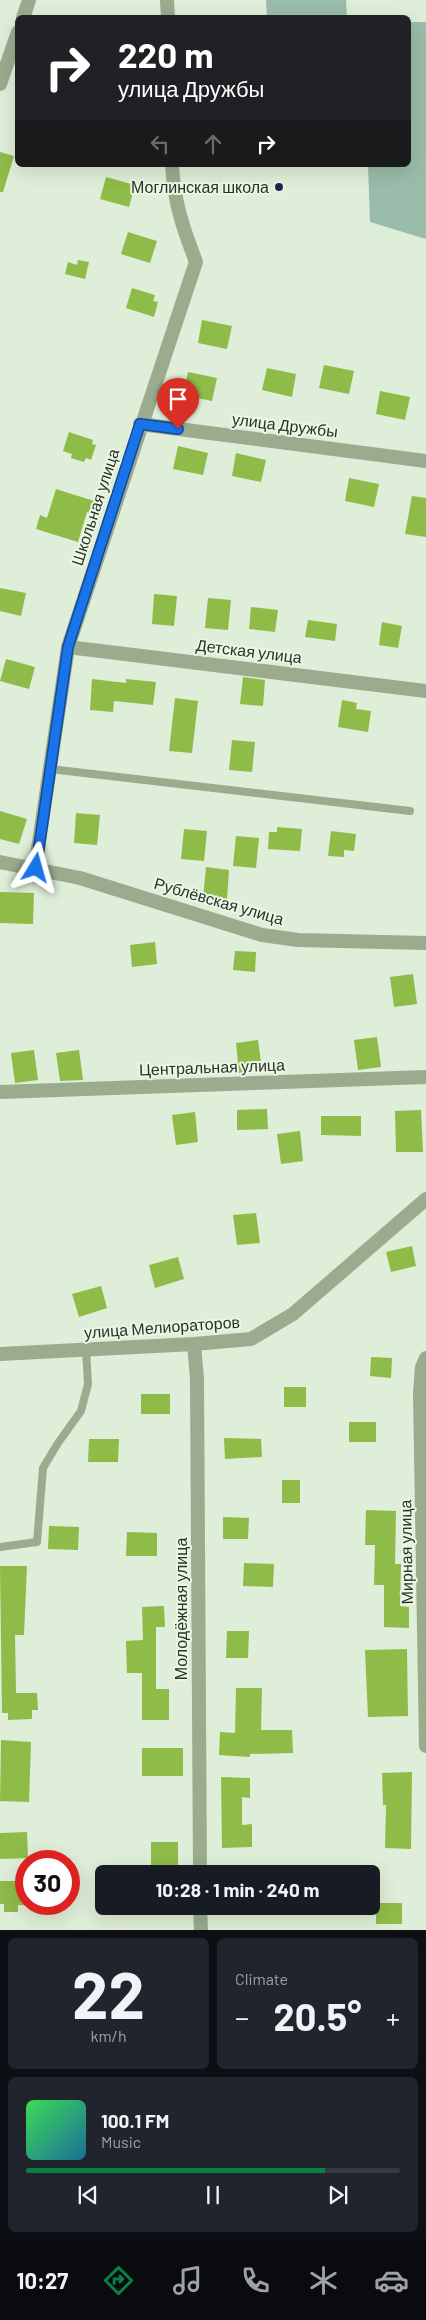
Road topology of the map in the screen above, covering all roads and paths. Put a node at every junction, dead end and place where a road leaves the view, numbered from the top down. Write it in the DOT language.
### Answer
graph roads {
  1 [pos="29,0"];
  2 [pos="167,0"];
  3 [pos="24,15"];
  4 [pos="168,15"];
  5 [pos="15,41"];
  6 [pos="0,84"];
  7 [pos="172,167"];
  8 [pos="140,424"];
  9 [pos="426,460"];
  10 [pos="68,647"];
  11 [pos="426,691"];
  12 [pos="50,769"];
  13 [pos="410,811"];
  14 [pos="0,862"];
  15 [pos="36,868"];
  16 [pos="426,943"];
  17 [pos="426,1077"];
  18 [pos="0,1092"];
  19 [pos="426,1199"];
  20 [pos="194,1344"];
  21 [pos="86,1350"];
  22 [pos="0,1354"];
  23 [pos="426,1358"];
  24 [pos="0,1547"];
  25 [pos="426,1746"];
  26 [pos="200,1865"];
  27 [pos="200,1915"];
  28 [pos="201,1930"];
  1 -- 3 [label="street"];
  2 -- 4 [label="street"];
  5 -- 6 [label="street"];
  7 -- 8 [label="street, Школьная улица"];
  8 -- 9 [label="street, улица Дружбы"];
  8 -- 10 [label="street, Школьная улица"];
  10 -- 11 [label="street, Детская улица"];
  10 -- 12 [label="street, Школьная улица"];
  12 -- 13 [label="lane"];
  12 -- 15 [label="street, Школьная улица"];
  14 -- 15 [label="street, Рублёвская улица"];
  15 -- 16 [label="street, Рублёвская улица"];
  17 -- 18 [label="street, Центральная улица"];
  19 -- 20 [label="street, улица Мелиораторов"];
  20 -- 21 [label="street, улица Мелиораторов"];
  20 -- 26 [label="street, Молодёжная улица"];
  21 -- 22 [label="street, улица Мелиораторов"];
  21 -- 24 [label="lane"];
  23 -- 25 [label="street, Мирная улица"];
  27 -- 28 [label="street"];
}
